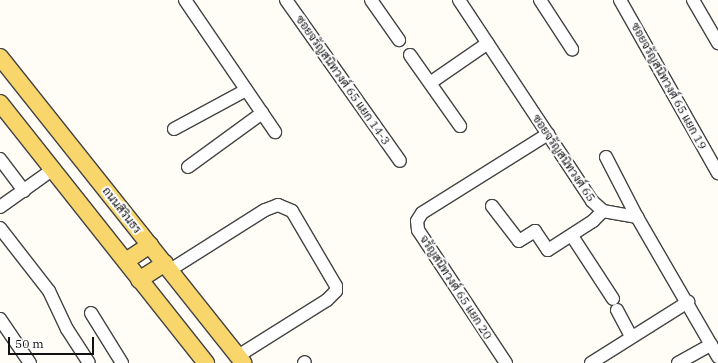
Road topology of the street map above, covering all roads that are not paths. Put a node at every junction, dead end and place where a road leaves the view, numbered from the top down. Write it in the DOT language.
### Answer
graph roads {
  1 [pos="185,0"];
  2 [pos="286,0"];
  3 [pos="371,0"];
  4 [pos="459,0"];
  5 [pos="540,0"];
  6 [pos="620,0"];
  7 [pos="692,0"];
  8 [pos="399,40"];
  9 [pos="488,43"];
  10 [pos="718,43"];
  11 [pos="572,49"];
  12 [pos="410,55"];
  13 [pos="0,57"];
  14 [pos="430,82"];
  15 [pos="246,90"];
  16 [pos="0,103"];
  17 [pos="262,113"];
  18 [pos="460,126"];
  19 [pos="174,129"];
  20 [pos="275,132"];
  21 [pos="548,134"];
  22 [pos="606,157"];
  23 [pos="0,159"];
  24 [pos="400,161"];
  25 [pos="188,167"];
  26 [pos="52,170"];
  27 [pos="718,173"];
  28 [pos="24,190"];
  29 [pos="492,206"];
  30 [pos="0,207"];
  31 [pos="604,211"];
  32 [pos="637,217"];
  33 [pos="0,228"];
  34 [pos="572,236"];
  35 [pos="150,245"];
  36 [pos="126,262"];
  37 [pos="167,267"];
  38 [pos="139,280"];
  39 [pos="613,299"];
  40 [pos="688,302"];
  41 [pos="617,310"];
  42 [pos="91,313"];
  43 [pos="0,319"];
  44 [pos="631,336"];
  45 [pos="711,345"];
  46 [pos="718,358"];
  47 [pos="240,360"];
  48 [pos="30,363"];
  49 [pos="88,363"];
  50 [pos="122,363"];
  51 [pos="206,363"];
  52 [pos="506,363"];
  53 [pos="591,363"];
  54 [pos="678,363"];
  1 -- 15 [label="street"];
  2 -- 24 [label="street, ซอยจรัญสนิทวงศ์ 65 แยก 14-3"];
  3 -- 8 [label="street"];
  4 -- 9 [label="street, ซอยจรัญสนิทวงศ์ 65"];
  5 -- 11 [label="street"];
  6 -- 27 [label="street, ซอยจรัญสนิทวงศ์ 65 แยก 19"];
  7 -- 10 [label="street"];
  9 -- 14 [label="street"];
  9 -- 21 [label="street, ซอยจรัญสนิทวงศ์ 65"];
  12 -- 14 [label="street"];
  13 -- 35 [label="main road, ถนนสิรินธร"];
  14 -- 18 [label="street"];
  15 -- 17 [label="street"];
  15 -- 19 [label="street"];
  16 -- 26 [label="main road"];
  17 -- 20 [label="street"];
  17 -- 25 [label="street"];
  21 -- 31 [label="street, ซอยจรัญสนิทวงศ์ 65"];
  21 -- 52 [label="street, จรัญสนิทวงศ์ 65 แยก 20"];
  22 -- 32 [label="street"];
  23 -- 28 [label="street"];
  26 -- 28 [label="street"];
  26 -- 36 [label="main road"];
  28 -- 30 [label="street"];
  29 -- 34 [label="street"];
  31 -- 32 [label="street, ซอยจรัญสนิทวงศ์ 65"];
  31 -- 34 [label="street"];
  32 -- 40 [label="street"];
  33 -- 49 [label="street"];
  34 -- 39 [label="street"];
  35 -- 36 [label="main road"];
  35 -- 37 [label="main road, ถนนสิรินธร"];
  36 -- 38 [label="main road"];
  37 -- 38 [label="main road"];
  37 -- 47 [label="main road, ถนนสิรินธร"];
  37 -- 47 [label="street"];
  38 -- 51 [label="main road"];
  40 -- 44 [label="street"];
  40 -- 45 [label="street"];
  41 -- 44 [label="street"];
  42 -- 50 [label="street"];
  43 -- 48 [label="street"];
  44 -- 53 [label="street"];
  45 -- 46 [label="street"];
  45 -- 54 [label="street"];
}
